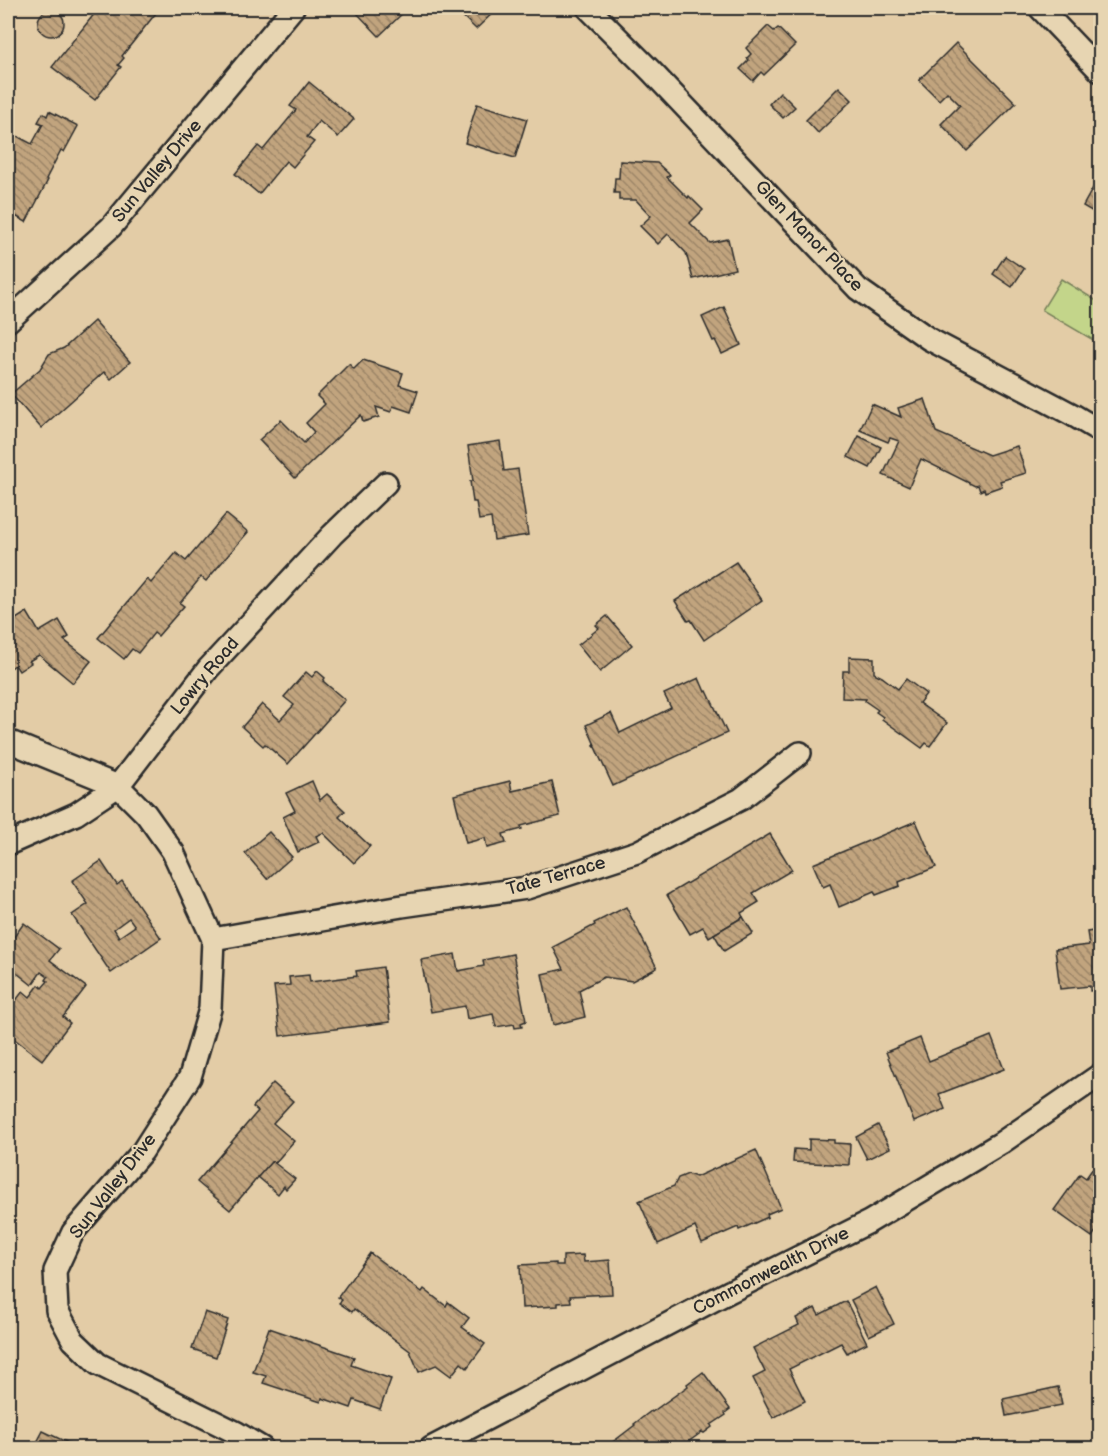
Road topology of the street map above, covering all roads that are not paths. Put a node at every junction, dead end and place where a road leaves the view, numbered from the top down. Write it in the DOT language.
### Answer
graph roads {
  1 [pos="293,8"];
  2 [pos="588,8"];
  3 [pos="1040,8"];
  4 [pos="1101,71"];
  5 [pos="8,321"];
  6 [pos="1101,431"];
  7 [pos="386,483"];
  8 [pos="8,741"];
  9 [pos="800,753"];
  10 [pos="118,786"];
  11 [pos="8,844"];
  12 [pos="213,939"];
  13 [pos="1101,1075"];
  14 [pos="262,1449"];
  15 [pos="431,1449"];
  1 -- 5 [label="street, Sun Valley Drive"];
  2 -- 6 [label="street, Glen Manor Place"];
  3 -- 4 [label="street"];
  7 -- 10 [label="street, Lowry Road"];
  8 -- 10 [label="street, Sun Valley Drive"];
  9 -- 12 [label="street, Tate Terrace"];
  10 -- 11 [label="street, Lowry Road"];
  10 -- 12 [label="street, Sun Valley Drive"];
  12 -- 14 [label="street, Sun Valley Drive"];
  13 -- 15 [label="street, Commonwealth Drive"];
}
